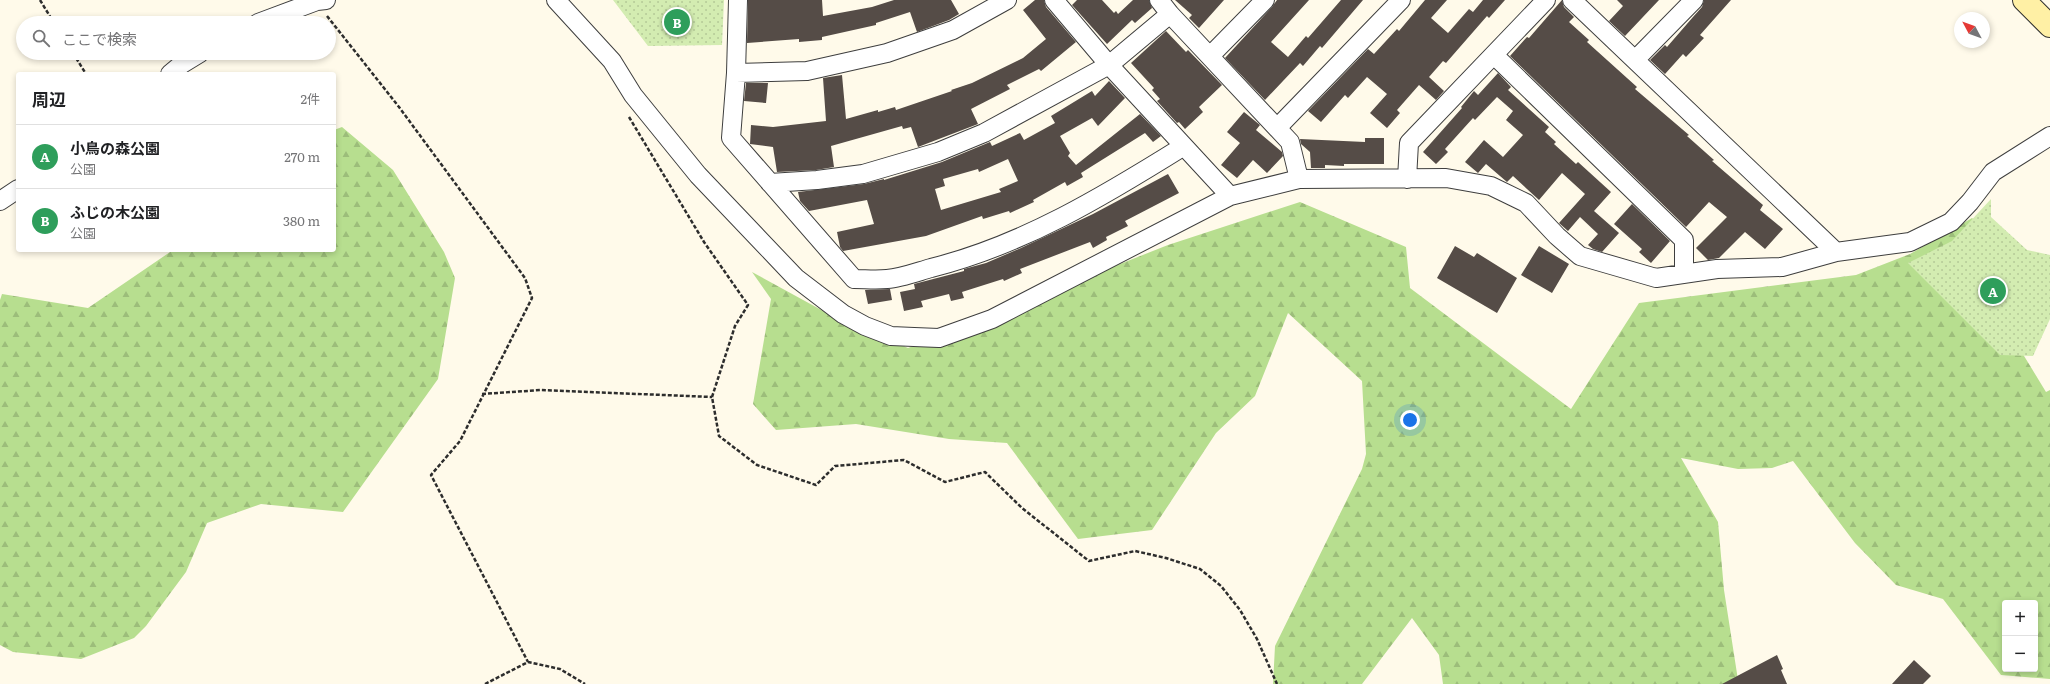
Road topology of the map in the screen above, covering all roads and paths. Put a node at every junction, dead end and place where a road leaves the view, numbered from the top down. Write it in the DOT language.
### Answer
graph roads {
  1 [pos="40,0"];
  2 [pos="322,0"];
  3 [pos="556,0"];
  4 [pos="738,0"];
  5 [pos="1007,0"];
  6 [pos="1054,0"];
  7 [pos="1159,0"];
  8 [pos="1265,0"];
  9 [pos="1401,0"];
  10 [pos="1546,0"];
  11 [pos="1572,0"];
  12 [pos="1694,0"];
  13 [pos="2024,0"];
  14 [pos="1170,14"];
  15 [pos="50,16"];
  16 [pos="277,16"];
  17 [pos="334,16"];
  18 [pos="336,19"];
  19 [pos="2050,26"];
  20 [pos="1494,55"];
  21 [pos="1210,56"];
  22 [pos="77,60"];
  23 [pos="190,60"];
  24 [pos="1635,60"];
  25 [pos="1109,65"];
  26 [pos="85,72"];
  27 [pos="173,72"];
  28 [pos="736,73"];
  29 [pos="628,113"];
  30 [pos="1277,128"];
  31 [pos="2050,136"];
  32 [pos="1184,146"];
  33 [pos="1300,179"];
  34 [pos="1407,179"];
  35 [pos="770,183"];
  36 [pos="16,190"];
  37 [pos="1230,196"];
  38 [pos="0,201"];
  39 [pos="1836,252"];
  40 [pos="1684,274"];
  41 [pos="482,394"];
  42 [pos="712,397"];
  43 [pos="528,662"];
  44 [pos="485,684"];
  45 [pos="586,684"];
  46 [pos="1277,684"];
  1 -- 15 [label="path"];
  2 -- 16 [label="street"];
  2 -- 17 [label="path"];
  3 -- 37 [label="street"];
  4 -- 28 [label="street"];
  5 -- 28 [label="street"];
  6 -- 25 [label="street"];
  7 -- 14 [label="street"];
  8 -- 21 [label="street"];
  9 -- 30 [label="street"];
  10 -- 20 [label="street"];
  11 -- 24 [label="street"];
  12 -- 24 [label="street"];
  13 -- 19 [label="street"];
  14 -- 21 [label="street"];
  14 -- 25 [label="street"];
  18 -- 41 [label="path"];
  20 -- 34 [label="street"];
  20 -- 40 [label="street"];
  21 -- 30 [label="street"];
  22 -- 26 [label="path"];
  23 -- 27 [label="street"];
  24 -- 39 [label="street"];
  25 -- 32 [label="street"];
  25 -- 35 [label="street"];
  28 -- 35 [label="street"];
  29 -- 42 [label="path"];
  30 -- 33 [label="street"];
  31 -- 39 [label="street"];
  32 -- 35 [label="street"];
  32 -- 37 [label="street"];
  33 -- 34 [label="street"];
  33 -- 37 [label="street"];
  34 -- 40 [label="street"];
  36 -- 38 [label="street"];
  39 -- 40 [label="street"];
  41 -- 42 [label="path"];
  41 -- 43 [label="path"];
  42 -- 46 [label="path"];
  43 -- 44 [label="path"];
  43 -- 45 [label="path"];
}
